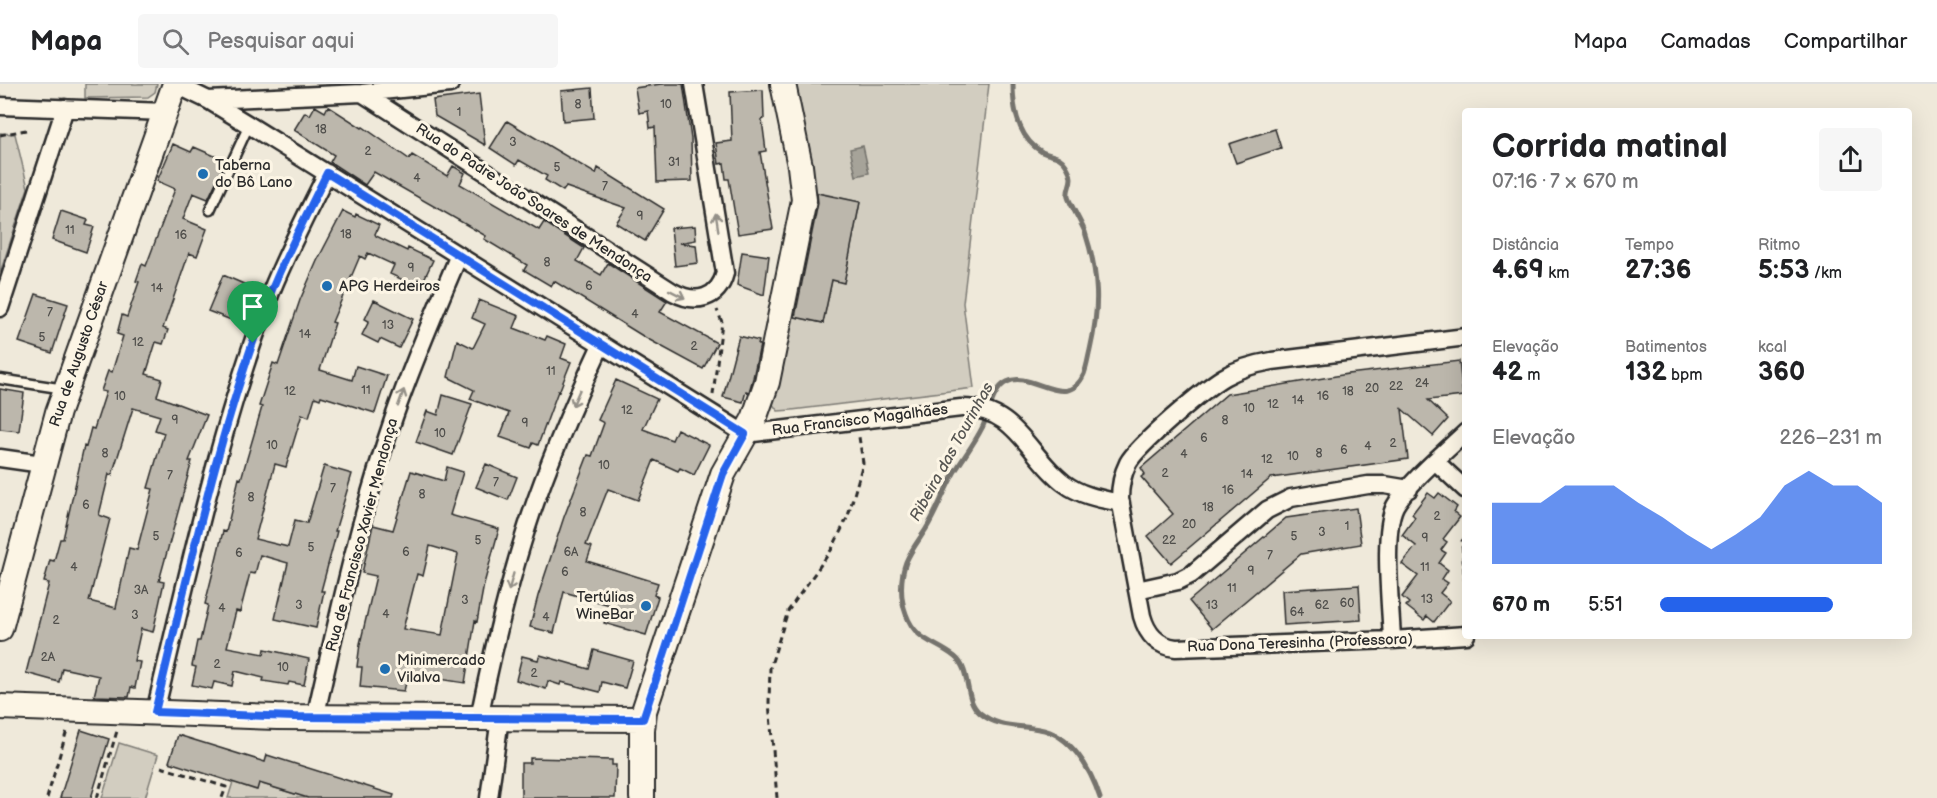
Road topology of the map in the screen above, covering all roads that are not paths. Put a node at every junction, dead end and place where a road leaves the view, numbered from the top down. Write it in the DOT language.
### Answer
graph roads {
  1 [pos="175,84"];
  2 [pos="450,84"];
  3 [pos="694,84"];
  4 [pos="783,84"];
  5 [pos="362,93"];
  6 [pos="208,100"];
  7 [pos="0,106"];
  8 [pos="65,108"];
  9 [pos="166,112"];
  10 [pos="249,125"];
  11 [pos="327,173"];
  12 [pos="210,210"];
  13 [pos="459,255"];
  14 [pos="0,308"];
  15 [pos="1462,338"];
  16 [pos="601,345"];
  17 [pos="0,379"];
  18 [pos="65,389"];
  19 [pos="745,434"];
  20 [pos="1462,436"];
  21 [pos="0,458"];
  22 [pos="1436,462"];
  23 [pos="42,464"];
  24 [pos="1462,486"];
  25 [pos="1409,489"];
  26 [pos="1121,503"];
  27 [pos="1137,590"];
  28 [pos="1,622"];
  29 [pos="1462,635"];
  30 [pos="1392,640"];
  31 [pos="0,707"];
  32 [pos="155,712"];
  33 [pos="315,718"];
  34 [pos="489,718"];
  35 [pos="643,719"];
  36 [pos="489,798"];
  37 [pos="642,798"];
  1 -- 6 [label="street"];
  1 -- 9 [label="street, Rua de Augusto César"];
  2 -- 5 [label="street"];
  5 -- 3 [label="street, Rua do Padre João Soares de Mendonça, one-way"];
  4 -- 19 [label="street"];
  5 -- 6 [label="street"];
  6 -- 10 [label="street"];
  7 -- 8 [label="street"];
  8 -- 9 [label="street"];
  8 -- 14 [label="street"];
  9 -- 18 [label="street, Rua de Augusto César"];
  10 -- 11 [label="street"];
  10 -- 12 [label="lane"];
  11 -- 13 [label="street"];
  11 -- 32 [label="street"];
  13 -- 16 [label="street"];
  33 -- 13 [label="street, Rua de Francisco Xavier Mendonça, one-way"];
  15 -- 26 [label="street, Rua Dona Teresinha (Professora)"];
  16 -- 19 [label="street"];
  16 -- 34 [label="street, one-way"];
  17 -- 18 [label="lane"];
  18 -- 23 [label="street, Rua de Augusto César"];
  19 -- 26 [label="street, Rua Francisco Magalhães"];
  19 -- 35 [label="street"];
  20 -- 22 [label="street"];
  21 -- 23 [label="street"];
  22 -- 24 [label="street"];
  22 -- 25 [label="street"];
  23 -- 28 [label="street, Rua de Augusto César"];
  25 -- 27 [label="street"];
  25 -- 30 [label="street"];
  26 -- 27 [label="street, Rua Dona Teresinha (Professora)"];
  27 -- 30 [label="street, Rua Dona Teresinha (Professora)"];
  29 -- 30 [label="street, Rua Dona Teresinha (Professora)"];
  31 -- 32 [label="street"];
  32 -- 33 [label="street"];
  33 -- 34 [label="street"];
  34 -- 35 [label="street"];
  34 -- 36 [label="street"];
  35 -- 37 [label="street"];
}
